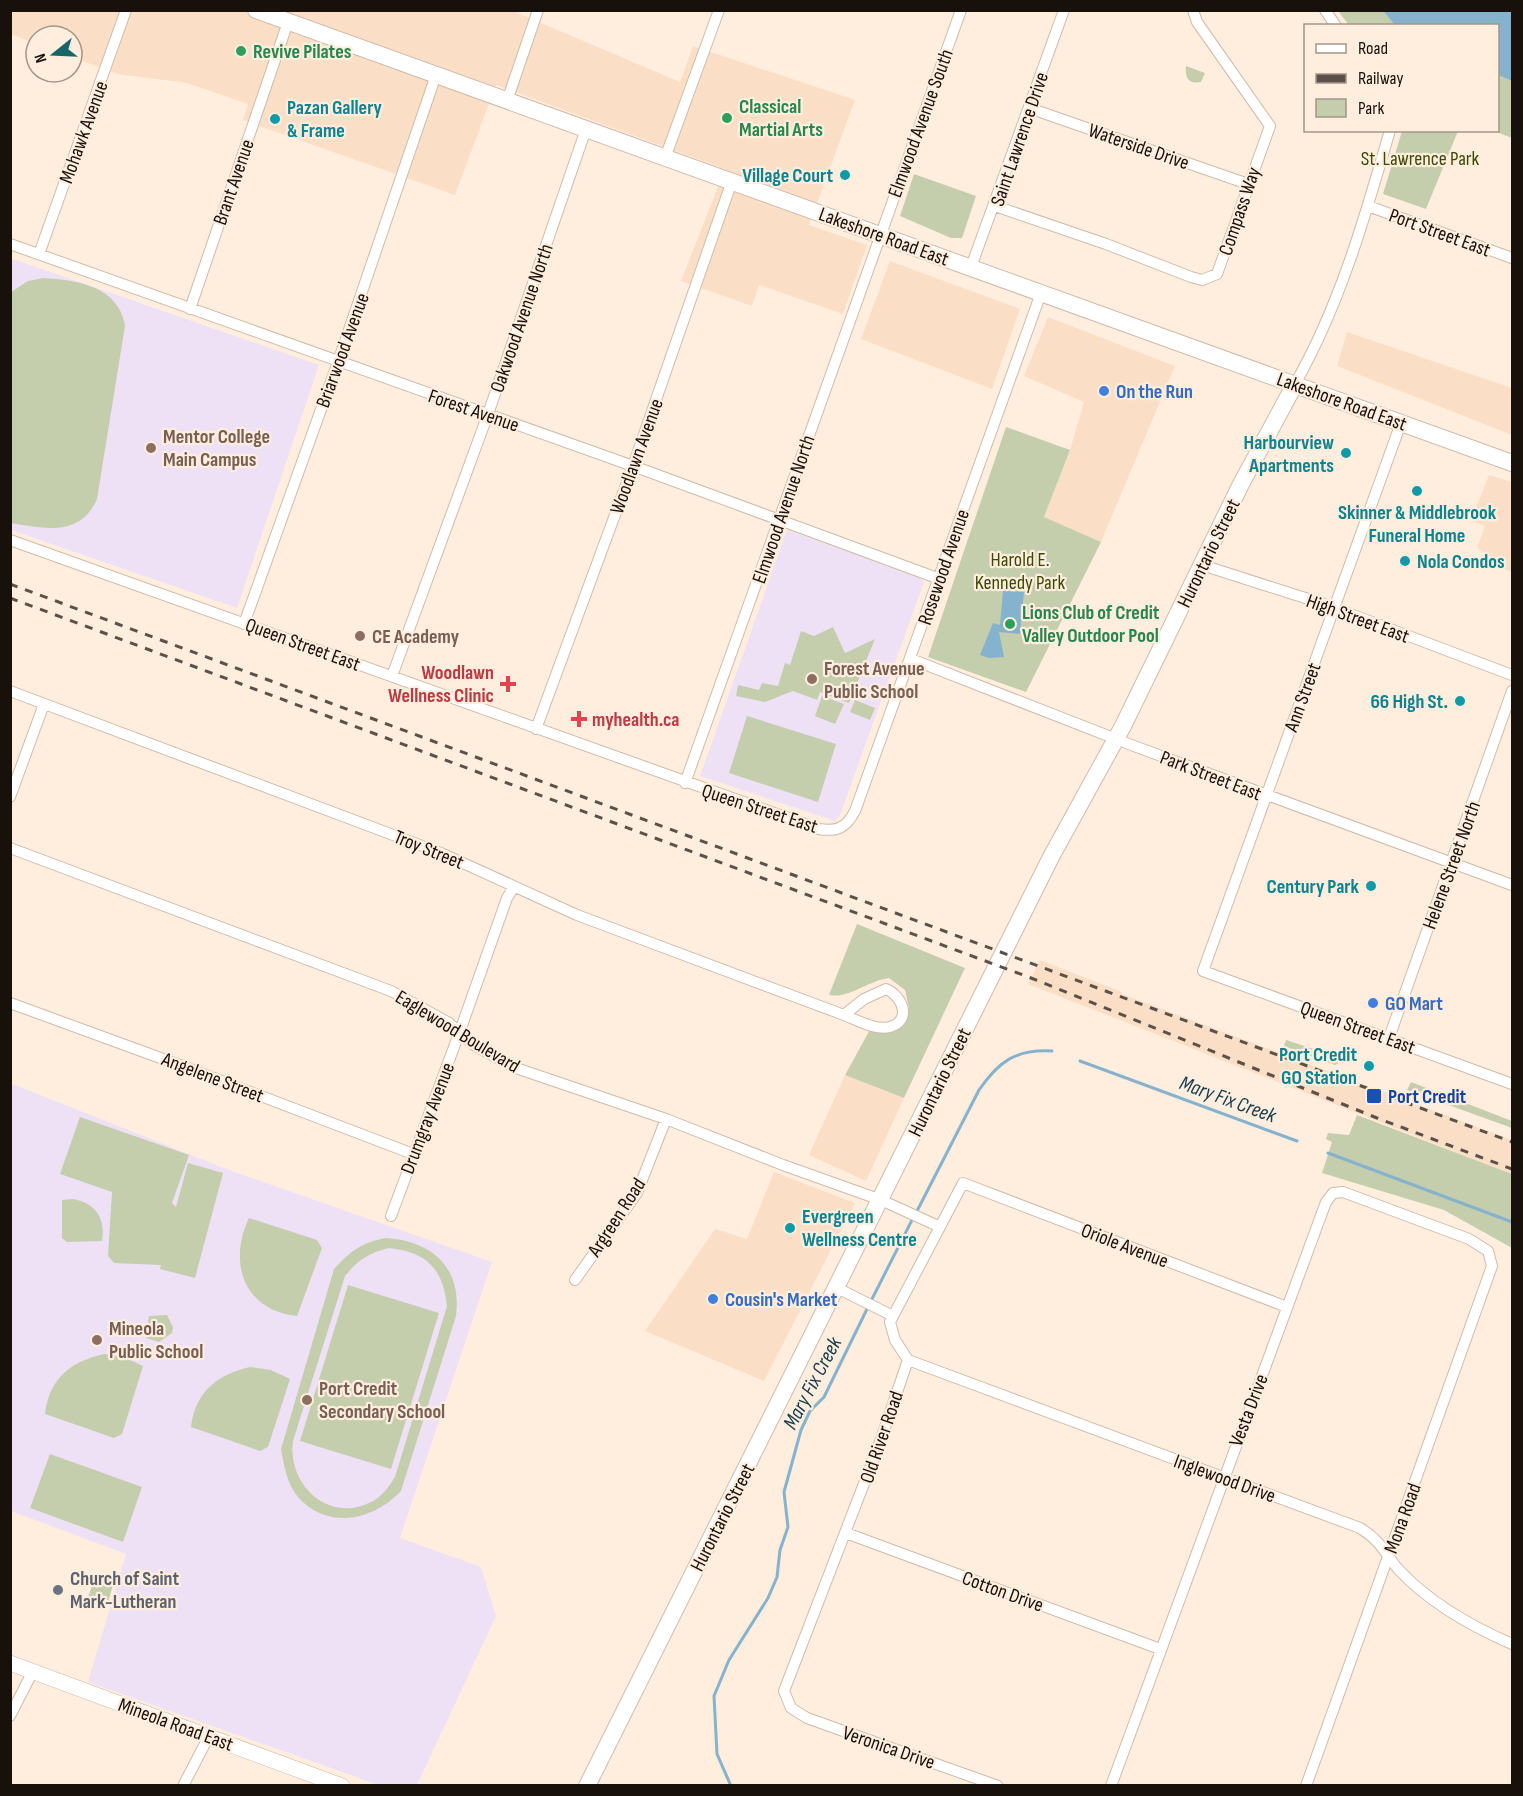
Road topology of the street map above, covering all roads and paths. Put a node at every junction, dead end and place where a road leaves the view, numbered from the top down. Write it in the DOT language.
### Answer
graph roads {
  1 [pos="126,10"];
  2 [pos="256,10"];
  3 [pos="538,10"];
  4 [pos="719,10"];
  5 [pos="961,10"];
  6 [pos="1064,10"];
  7 [pos="1193,10"];
  8 [pos="1325,10"];
  9 [pos="288,22"];
  10 [pos="1335,24"];
  11 [pos="436,75"];
  12 [pos="507,101"];
  13 [pos="1029,108"];
  14 [pos="586,129"];
  15 [pos="1389,132"];
  16 [pos="665,158"];
  17 [pos="732,182"];
  18 [pos="1248,184"];
  19 [pos="996,206"];
  20 [pos="1368,206"];
  21 [pos="880,235"];
  22 [pos="10,244"];
  23 [pos="39,254"];
  24 [pos="1512,258"];
  25 [pos="971,267"];
  26 [pos="1041,293"];
  27 [pos="190,309"];
  28 [pos="338,362"];
  29 [pos="1295,384"];
  30 [pos="488,414"];
  31 [pos="1401,423"];
  32 [pos="1512,463"];
  33 [pos="633,466"];
  34 [pos="779,521"];
  35 [pos="10,540"];
  36 [pos="1202,565"];
  37 [pos="937,578"];
  38 [pos="1334,608"];
  39 [pos="244,624"];
  40 [pos="911,659"];
  41 [pos="1512,675"];
  42 [pos="392,676"];
  43 [pos="10,691"];
  44 [pos="1512,691"];
  45 [pos="44,704"];
  46 [pos="536,729"];
  47 [pos="1116,739"];
  48 [pos="685,783"];
  49 [pos="1267,795"];
  50 [pos="10,797"];
  51 [pos="833,831"];
  52 [pos="10,848"];
  53 [pos="1451,863"];
  54 [pos="1512,885"];
  55 [pos="514,887"];
  56 [pos="1203,971"];
  57 [pos="10,1003"];
  58 [pos="844,1015"];
  59 [pos="460,1031"];
  60 [pos="1389,1038"];
  61 [pos="1512,1084"];
  62 [pos="666,1119"];
  63 [pos="413,1154"];
  64 [pos="881,1200"];
  65 [pos="391,1216"];
  66 [pos="938,1226"];
  67 [pos="1488,1251"];
  68 [pos="575,1280"];
  69 [pos="837,1288"];
  70 [pos="1287,1307"];
  71 [pos="893,1316"];
  72 [pos="908,1360"];
  73 [pos="1223,1478"];
  74 [pos="846,1533"];
  75 [pos="1389,1555"];
  76 [pos="1512,1644"];
  77 [pos="1160,1649"];
  78 [pos="10,1663"];
  79 [pos="33,1671"];
  80 [pos="785,1699"];
  81 [pos="10,1716"];
  82 [pos="209,1736"];
  83 [pos="183,1785"];
  84 [pos="342,1785"];
  85 [pos="588,1785"];
  86 [pos="998,1785"];
  87 [pos="1111,1785"];
  88 [pos="1306,1785"];
  1 -- 23 [label="street, Mohawk Avenue"];
  2 -- 9 [label="main road, Lakeshore Road East"];
  3 -- 12 [label="street"];
  4 -- 16 [label="street"];
  5 -- 21 [label="street, Elmwood Avenue South"];
  6 -- 13 [label="street, Saint Lawrence Drive"];
  7 -- 18 [label="street, Compass Way"];
  8 -- 10 [label="street"];
  9 -- 11 [label="main road, Lakeshore Road East"];
  9 -- 27 [label="street, Brant Avenue"];
  11 -- 12 [label="main road, Lakeshore Road East"];
  11 -- 28 [label="street, Briarwood Avenue"];
  12 -- 14 [label="main road, Lakeshore Road East"];
  13 -- 18 [label="street, Waterside Drive"];
  13 -- 19 [label="street, Saint Lawrence Drive"];
  14 -- 16 [label="main road, Lakeshore Road East"];
  14 -- 30 [label="street, Oakwood Avenue North"];
  15 -- 20 [label="street"];
  16 -- 17 [label="main road, Lakeshore Road East"];
  17 -- 21 [label="main road, Lakeshore Road East"];
  17 -- 33 [label="street, Woodlawn Avenue"];
  18 -- 19 [label="street, Compass Way"];
  19 -- 25 [label="street, Saint Lawrence Drive"];
  20 -- 24 [label="street, Port Street East"];
  20 -- 29 [label="street"];
  21 -- 25 [label="main road, Lakeshore Road East"];
  21 -- 34 [label="street, Elmwood Avenue North"];
  22 -- 23 [label="street, Forest Avenue"];
  23 -- 27 [label="street, Forest Avenue"];
  25 -- 26 [label="main road, Lakeshore Road East"];
  26 -- 29 [label="main road, Lakeshore Road East"];
  26 -- 37 [label="street, Rosewood Avenue"];
  27 -- 28 [label="street, Forest Avenue"];
  28 -- 30 [label="street, Forest Avenue"];
  28 -- 39 [label="street, Briarwood Avenue"];
  29 -- 31 [label="main road, Lakeshore Road East"];
  29 -- 36 [label="main road, Hurontario Street"];
  30 -- 33 [label="street, Forest Avenue"];
  30 -- 42 [label="street, Oakwood Avenue North"];
  31 -- 32 [label="main road, Lakeshore Road East"];
  31 -- 38 [label="street, Ann Street"];
  33 -- 34 [label="street, Forest Avenue"];
  33 -- 46 [label="street, Woodlawn Avenue"];
  34 -- 37 [label="street, Forest Avenue"];
  34 -- 48 [label="street, Elmwood Avenue North"];
  35 -- 39 [label="street, Queen Street East"];
  36 -- 38 [label="street, High Street East"];
  36 -- 47 [label="main road, Hurontario Street"];
  37 -- 40 [label="street, Rosewood Avenue"];
  38 -- 41 [label="street, High Street East"];
  38 -- 49 [label="street, Ann Street"];
  39 -- 42 [label="street, Queen Street East"];
  40 -- 47 [label="street, Park Street East"];
  40 -- 51 [label="street, Rosewood Avenue"];
  42 -- 46 [label="street, Queen Street East"];
  43 -- 45 [label="street, Troy Street"];
  44 -- 53 [label="street, Helene Street North"];
  45 -- 50 [label="street"];
  45 -- 55 [label="street, Troy Street"];
  46 -- 48 [label="street, Queen Street East"];
  47 -- 49 [label="street, Park Street East"];
  47 -- 64 [label="main road, Hurontario Street"];
  48 -- 51 [label="street, Queen Street East"];
  49 -- 53 [label="street, Park Street East"];
  49 -- 56 [label="street, Ann Street"];
  52 -- 59 [label="street, Eaglewood Boulevard"];
  53 -- 54 [label="street, Park Street East"];
  53 -- 60 [label="street, Helene Street North"];
  55 -- 58 [label="street, Troy Street"];
  55 -- 59 [label="street, Drumgray Avenue"];
  56 -- 60 [label="street, Queen Street East"];
  57 -- 63 [label="street, Angelene Street"];
  58 -- 58 [label="street, Troy Street"];
  59 -- 62 [label="street, Eaglewood Boulevard"];
  59 -- 63 [label="street, Drumgray Avenue"];
  60 -- 61 [label="street, Queen Street East"];
  62 -- 64 [label="street, Eaglewood Boulevard"];
  62 -- 68 [label="street, Argreen Road"];
  63 -- 65 [label="street, Drumgray Avenue"];
  64 -- 66 [label="street, Eaglewood Boulevard"];
  64 -- 69 [label="main road, Hurontario Street"];
  66 -- 70 [label="street, Oriole Avenue"];
  66 -- 71 [label="street"];
  67 -- 70 [label="street, Vesta Drive"];
  67 -- 75 [label="street, Mona Road"];
  69 -- 71 [label="street"];
  69 -- 85 [label="main road, Hurontario Street"];
  70 -- 73 [label="street, Vesta Drive"];
  71 -- 72 [label="street"];
  72 -- 73 [label="street, Inglewood Drive"];
  72 -- 74 [label="street, Old River Road"];
  73 -- 75 [label="street, Inglewood Drive"];
  73 -- 77 [label="street, Vesta Drive"];
  74 -- 77 [label="street, Cotton Drive"];
  74 -- 80 [label="street, Old River Road"];
  75 -- 76 [label="street, Inglewood Drive"];
  75 -- 88 [label="street, Mona Road"];
  77 -- 87 [label="street, Vesta Drive"];
  78 -- 79 [label="street, Mineola Road East"];
  79 -- 81 [label="street"];
  79 -- 82 [label="street, Mineola Road East"];
  80 -- 86 [label="street, Veronica Drive"];
  82 -- 83 [label="street"];
  82 -- 84 [label="street, Mineola Road East"];
}
